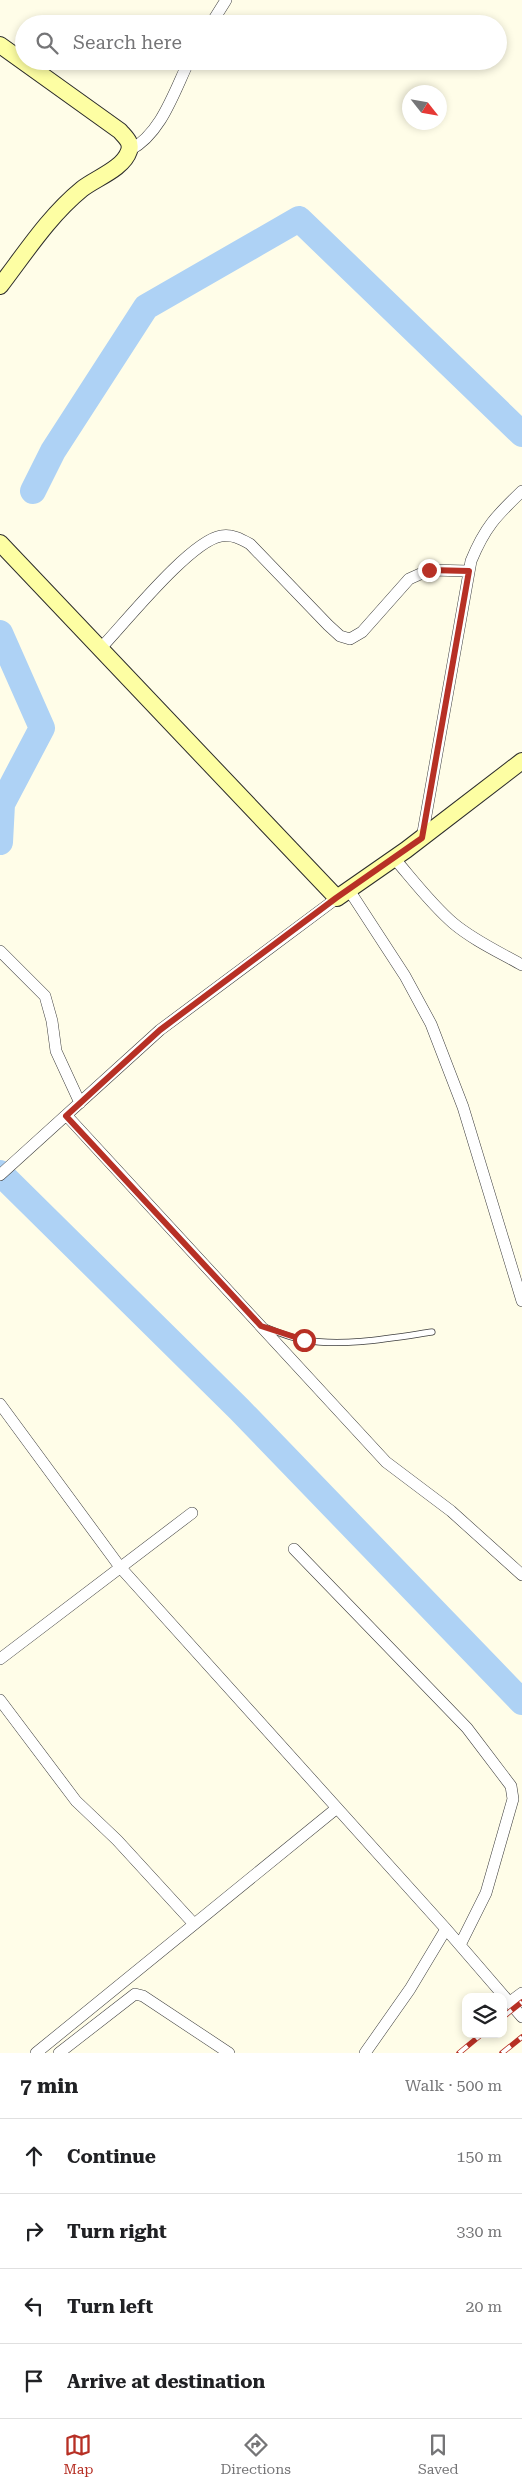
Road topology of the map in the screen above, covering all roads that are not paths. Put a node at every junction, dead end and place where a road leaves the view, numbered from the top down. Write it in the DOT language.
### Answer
graph roads {
  1 [pos="226,0"];
  2 [pos="217,15"];
  3 [pos="0,45"];
  4 [pos="15,56"];
  5 [pos="35,70"];
  6 [pos="184,70"];
  7 [pos="130,150"];
  8 [pos="0,286"];
  9 [pos="522,491"];
  10 [pos="0,543"];
  11 [pos="469,571"];
  12 [pos="100,649"];
  13 [pos="522,761"];
  14 [pos="422,838"];
  15 [pos="394,858"];
  16 [pos="343,894"];
  17 [pos="0,951"];
  18 [pos="522,965"];
  19 [pos="80,1103"];
  20 [pos="66,1116"];
  21 [pos="0,1175"];
  22 [pos="522,1301"];
  23 [pos="261,1326"];
  24 [pos="432,1332"];
  25 [pos="0,1404"];
  26 [pos="192,1513"];
  27 [pos="294,1549"];
  28 [pos="120,1567"];
  29 [pos="522,1575"];
  30 [pos="0,1659"];
  31 [pos="0,1700"];
  32 [pos="338,1808"];
  33 [pos="194,1924"];
  34 [pos="446,1929"];
  35 [pos="460,1945"];
  36 [pos="522,1993"];
  37 [pos="510,2002"];
  38 [pos="522,2017"];
  39 [pos="36,2053"];
  40 [pos="59,2053"];
  41 [pos="229,2053"];
  42 [pos="366,2053"];
  1 -- 2 [label="street"];
  3 -- 4 [label="street"];
  5 -- 7 [label="street"];
  6 -- 7 [label="street"];
  7 -- 8 [label="street"];
  9 -- 11 [label="street"];
  10 -- 12 [label="street"];
  11 -- 12 [label="street"];
  11 -- 14 [label="street"];
  12 -- 16 [label="street"];
  13 -- 14 [label="street"];
  14 -- 15 [label="street"];
  15 -- 16 [label="street"];
  15 -- 18 [label="street"];
  16 -- 19 [label="street"];
  16 -- 22 [label="street"];
  17 -- 19 [label="street"];
  19 -- 20 [label="street"];
  20 -- 21 [label="street"];
  20 -- 23 [label="street"];
  23 -- 24 [label="lane"];
  23 -- 29 [label="street"];
  25 -- 28 [label="street"];
  26 -- 28 [label="street"];
  27 -- 35 [label="street"];
  28 -- 30 [label="street"];
  28 -- 32 [label="street"];
  31 -- 33 [label="street"];
  32 -- 33 [label="street"];
  32 -- 34 [label="street"];
  33 -- 39 [label="street"];
  34 -- 35 [label="street"];
  34 -- 42 [label="street"];
  35 -- 37 [label="street"];
  36 -- 37 [label="street"];
  37 -- 38 [label="street"];
  40 -- 41 [label="street"];
}
